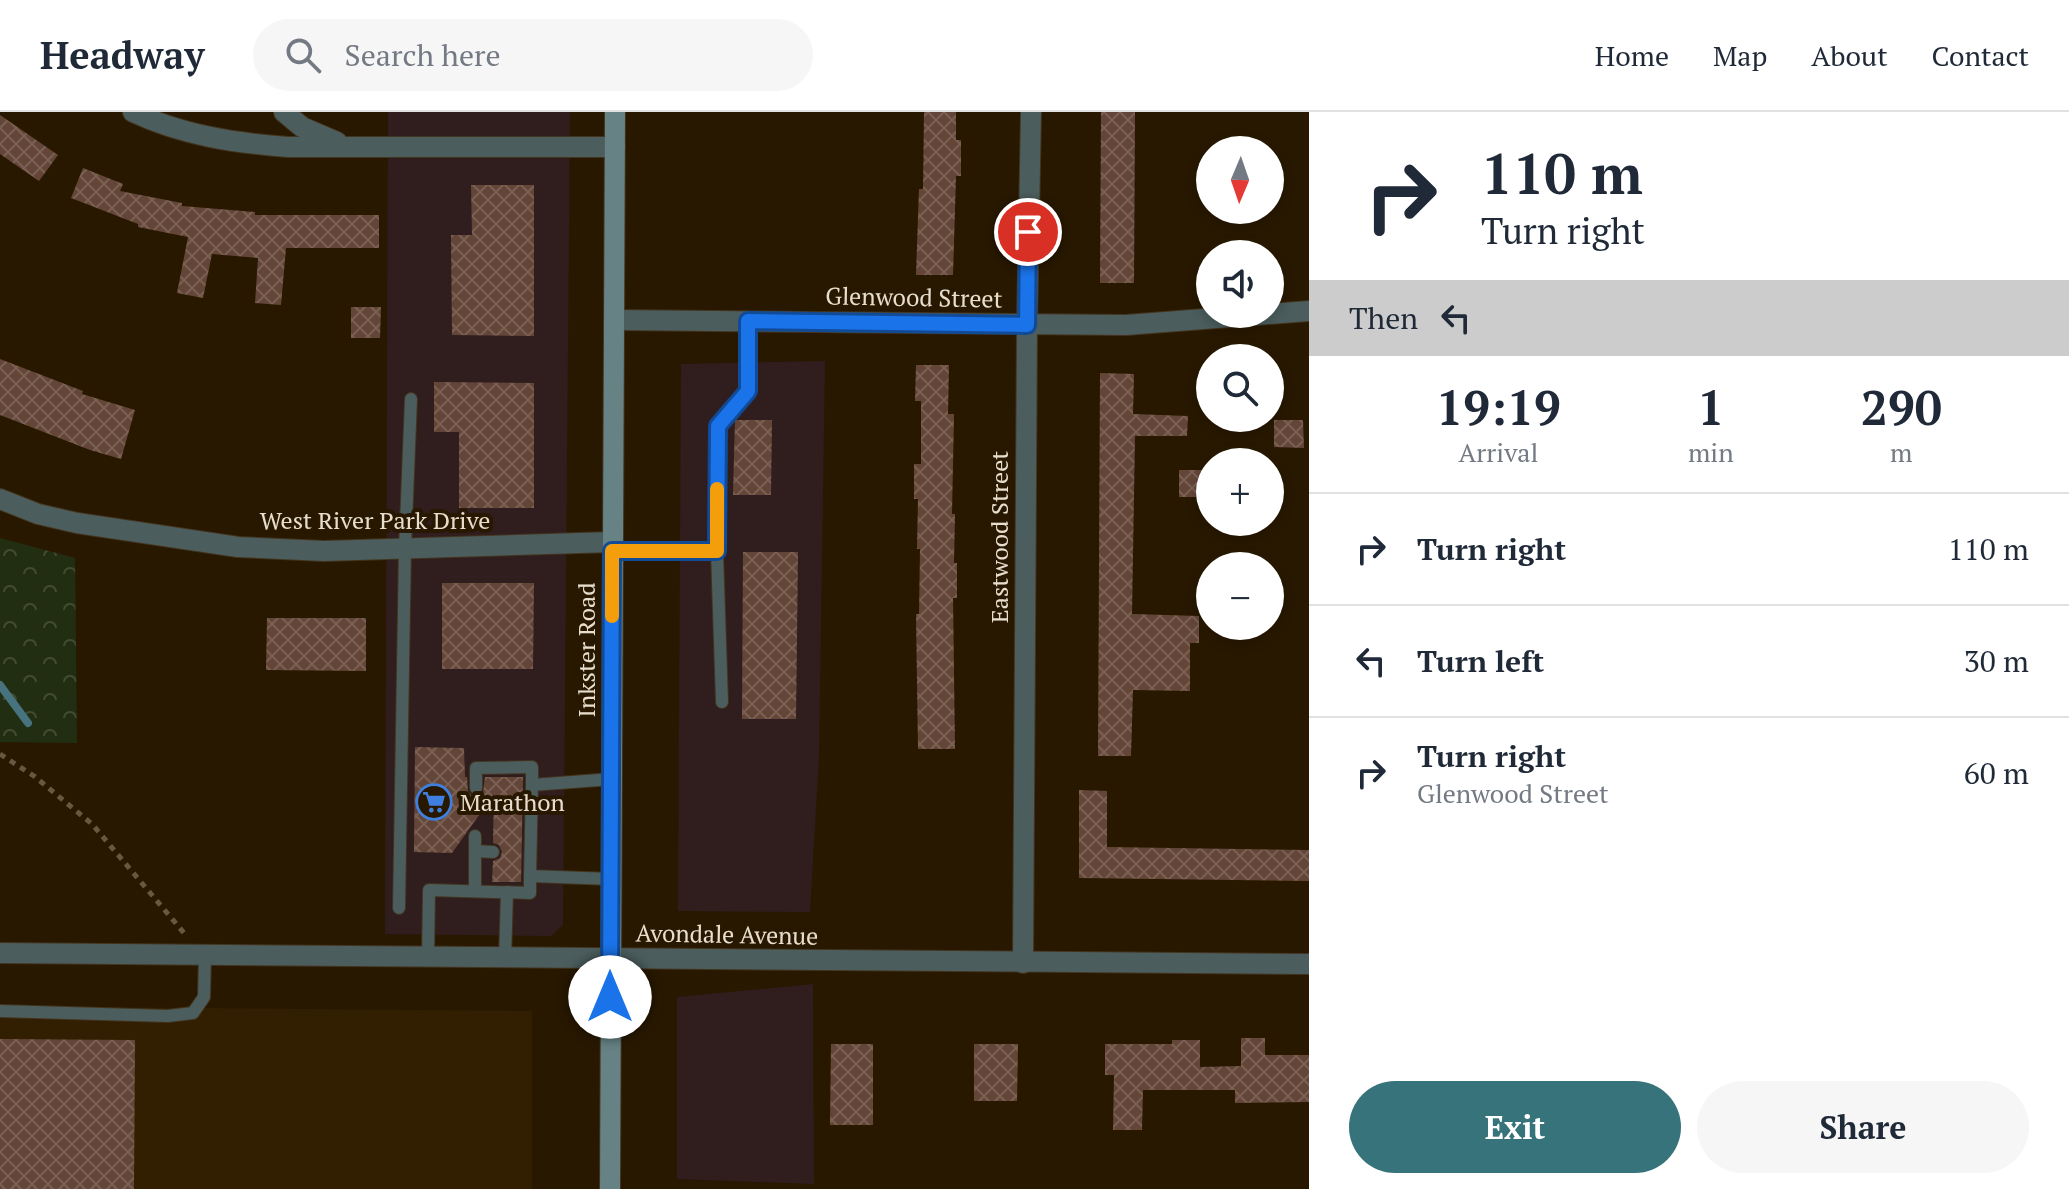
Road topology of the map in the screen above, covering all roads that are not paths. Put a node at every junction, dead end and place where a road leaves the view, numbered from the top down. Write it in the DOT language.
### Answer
graph roads {
  1 [pos="133,112"];
  2 [pos="284,112"];
  3 [pos="615,112"];
  4 [pos="1031,112"];
  5 [pos="352,146"];
  6 [pos="615,147"];
  7 [pos="1309,311"];
  8 [pos="614,320"];
  9 [pos="748,321"];
  10 [pos="1027,325"];
  11 [pos="411,399"];
  12 [pos="0,499"];
  13 [pos="612,547"];
  14 [pos="405,548"];
  15 [pos="717,551"];
  16 [pos="722,702"];
  17 [pos="612,779"];
  18 [pos="532,785"];
  19 [pos="476,788"];
  20 [pos="475,836"];
  21 [pos="475,851"];
  22 [pos="493,852"];
  23 [pos="530,876"];
  24 [pos="611,879"];
  25 [pos="475,891"];
  26 [pos="507,892"];
  27 [pos="399,908"];
  28 [pos="0,953"];
  29 [pos="205,955"];
  30 [pos="428,957"];
  31 [pos="505,958"];
  32 [pos="611,959"];
  33 [pos="1023,963"];
  34 [pos="1309,964"];
  35 [pos="0,1011"];
  36 [pos="610,1189"];
  1 -- 5 [label="street"];
  2 -- 5 [label="street"];
  3 -- 6 [label="main road, Inkster Road"];
  4 -- 10 [label="street, Eastwood Street"];
  5 -- 6 [label="street"];
  6 -- 8 [label="main road, Inkster Road"];
  7 -- 10 [label="street, Glenwood Street"];
  8 -- 9 [label="street, Glenwood Street"];
  8 -- 13 [label="main road, Inkster Road"];
  9 -- 10 [label="street, Glenwood Street"];
  9 -- 15 [label="lane"];
  10 -- 33 [label="street, Eastwood Street"];
  11 -- 14 [label="lane"];
  12 -- 14 [label="street, West River Park Drive"];
  13 -- 14 [label="street, West River Park Drive"];
  13 -- 15 [label="lane"];
  13 -- 17 [label="main road, Inkster Road"];
  14 -- 27 [label="lane"];
  15 -- 16 [label="lane"];
  17 -- 18 [label="lane"];
  17 -- 24 [label="main road, Inkster Road"];
  18 -- 19 [label="lane"];
  18 -- 23 [label="lane"];
  20 -- 21 [label="lane"];
  21 -- 22 [label="lane"];
  21 -- 25 [label="lane"];
  23 -- 24 [label="lane"];
  23 -- 26 [label="lane"];
  24 -- 32 [label="main road, Inkster Road"];
  25 -- 26 [label="lane"];
  25 -- 30 [label="lane"];
  26 -- 31 [label="lane"];
  28 -- 29 [label="street, Avondale Avenue"];
  29 -- 30 [label="street, Avondale Avenue"];
  29 -- 35 [label="lane"];
  30 -- 31 [label="street, Avondale Avenue"];
  31 -- 32 [label="street, Avondale Avenue"];
  32 -- 33 [label="street, Avondale Avenue"];
  32 -- 36 [label="main road, Inkster Road"];
  33 -- 34 [label="street, Avondale Avenue"];
}
